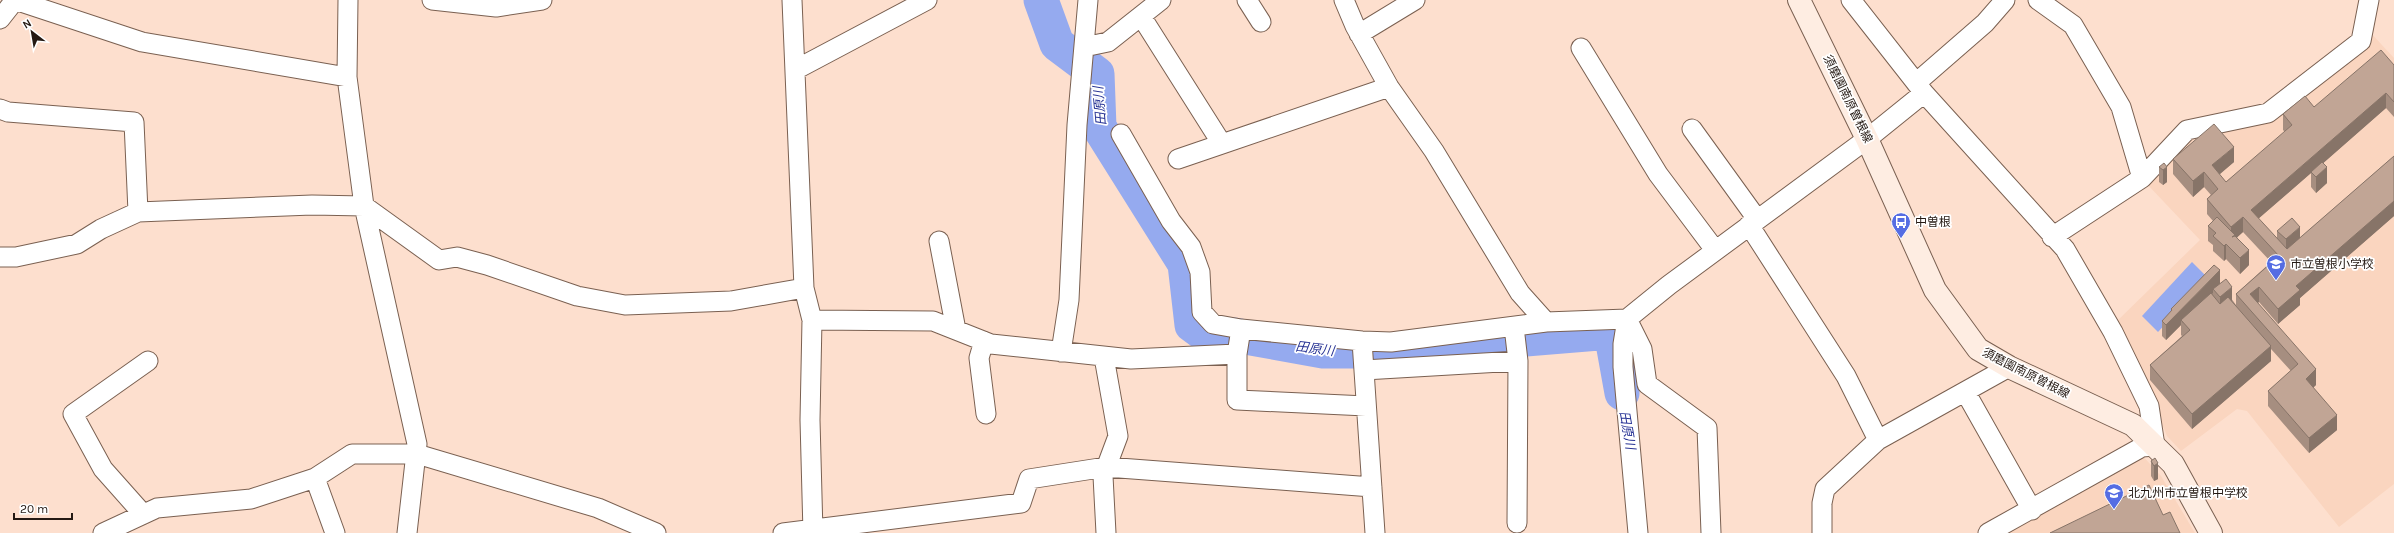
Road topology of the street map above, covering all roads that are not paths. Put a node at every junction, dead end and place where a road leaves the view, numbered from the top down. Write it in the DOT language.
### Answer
graph roads {
  1 [pos="15,0"];
  2 [pos="348,0"];
  3 [pos="432,0"];
  4 [pos="542,0"];
  5 [pos="792,0"];
  6 [pos="926,0"];
  7 [pos="1088,0"];
  8 [pos="1161,0"];
  9 [pos="1247,0"];
  10 [pos="1344,0"];
  11 [pos="1414,0"];
  12 [pos="1799,0"];
  13 [pos="1851,0"];
  14 [pos="2005,0"];
  15 [pos="2038,0"];
  16 [pos="2369,0"];
  17 [pos="1141,16"];
  18 [pos="0,19"];
  19 [pos="1261,22"];
  20 [pos="1359,34"];
  21 [pos="1084,47"];
  22 [pos="1581,48"];
  23 [pos="795,70"];
  24 [pos="347,77"];
  25 [pos="1389,87"];
  26 [pos="1920,88"];
  27 [pos="0,109"];
  28 [pos="1692,129"];
  29 [pos="1121,134"];
  30 [pos="1868,139"];
  31 [pos="1222,144"];
  32 [pos="1178,159"];
  33 [pos="2142,178"];
  34 [pos="364,206"];
  35 [pos="138,212"];
  36 [pos="1753,222"];
  37 [pos="2052,236"];
  38 [pos="939,241"];
  39 [pos="1715,250"];
  40 [pos="0,257"];
  41 [pos="804,288"];
  42 [pos="1627,319"];
  43 [pos="812,320"];
  44 [pos="1546,322"];
  45 [pos="1514,327"];
  46 [pos="1241,329"];
  47 [pos="956,330"];
  48 [pos="984,341"];
  49 [pos="1362,341"];
  50 [pos="1061,352"];
  51 [pos="1237,354"];
  52 [pos="1104,356"];
  53 [pos="148,361"];
  54 [pos="1518,361"];
  55 [pos="2010,367"];
  56 [pos="1364,370"];
  57 [pos="1966,393"];
  58 [pos="1366,406"];
  59 [pos="986,414"];
  60 [pos="1878,440"];
  61 [pos="2155,446"];
  62 [pos="417,454"];
  63 [pos="1106,467"];
  64 [pos="315,478"];
  65 [pos="1372,487"];
  66 [pos="2032,510"];
  67 [pos="143,514"];
  68 [pos="1517,523"];
  69 [pos="813,531"];
  70 [pos="102,533"];
  71 [pos="335,533"];
  72 [pos="407,533"];
  73 [pos="656,533"];
  74 [pos="783,533"];
  75 [pos="1106,533"];
  76 [pos="1375,533"];
  77 [pos="1638,533"];
  78 [pos="1711,533"];
  79 [pos="1822,533"];
  80 [pos="1988,533"];
  81 [pos="2211,533"];
  1 -- 18 [label="street"];
  1 -- 24 [label="street"];
  2 -- 24 [label="street"];
  3 -- 4 [label="street"];
  5 -- 23 [label="street"];
  6 -- 23 [label="street"];
  7 -- 21 [label="street"];
  8 -- 17 [label="street"];
  9 -- 19 [label="street"];
  10 -- 20 [label="street"];
  11 -- 20 [label="street"];
  12 -- 30 [label="main road, 須磨園南原曽根線"];
  13 -- 26 [label="street"];
  14 -- 26 [label="street"];
  15 -- 33 [label="street"];
  16 -- 33 [label="street"];
  17 -- 21 [label="street"];
  17 -- 31 [label="street"];
  20 -- 25 [label="street"];
  21 -- 50 [label="street"];
  22 -- 39 [label="street"];
  23 -- 41 [label="street"];
  24 -- 34 [label="street"];
  25 -- 31 [label="street"];
  25 -- 44 [label="street"];
  26 -- 30 [label="street"];
  26 -- 37 [label="street"];
  27 -- 35 [label="street"];
  28 -- 36 [label="street"];
  29 -- 46 [label="street"];
  30 -- 36 [label="street"];
  30 -- 55 [label="main road, 須磨園南原曽根線"];
  31 -- 32 [label="street"];
  33 -- 37 [label="street"];
  34 -- 35 [label="street"];
  34 -- 41 [label="street"];
  34 -- 62 [label="street"];
  35 -- 40 [label="street"];
  36 -- 39 [label="street"];
  36 -- 60 [label="street"];
  37 -- 61 [label="street"];
  38 -- 47 [label="street"];
  39 -- 42 [label="street"];
  41 -- 43 [label="street"];
  42 -- 44 [label="street"];
  42 -- 77 [label="street"];
  42 -- 78 [label="street"];
  43 -- 47 [label="street"];
  43 -- 69 [label="street"];
  44 -- 45 [label="street"];
  45 -- 49 [label="street"];
  45 -- 54 [label="street"];
  46 -- 49 [label="street"];
  46 -- 51 [label="street"];
  47 -- 48 [label="street"];
  48 -- 50 [label="street"];
  48 -- 59 [label="street"];
  49 -- 56 [label="street"];
  50 -- 52 [label="street"];
  51 -- 52 [label="street"];
  51 -- 58 [label="street"];
  52 -- 63 [label="street"];
  53 -- 67 [label="street"];
  54 -- 56 [label="street"];
  54 -- 68 [label="street"];
  55 -- 57 [label="street"];
  55 -- 61 [label="main road, 須磨園南原曽根線"];
  56 -- 58 [label="street"];
  57 -- 60 [label="street"];
  57 -- 66 [label="street"];
  58 -- 65 [label="street"];
  60 -- 79 [label="street"];
  61 -- 66 [label="street"];
  61 -- 81 [label="main road, 須磨園南原曽根線"];
  62 -- 64 [label="street"];
  62 -- 72 [label="street"];
  62 -- 73 [label="street"];
  63 -- 65 [label="street"];
  63 -- 69 [label="street"];
  63 -- 75 [label="street"];
  64 -- 67 [label="street"];
  64 -- 71 [label="street"];
  65 -- 76 [label="street"];
  66 -- 80 [label="street"];
  67 -- 70 [label="street"];
  69 -- 74 [label="street"];
}
